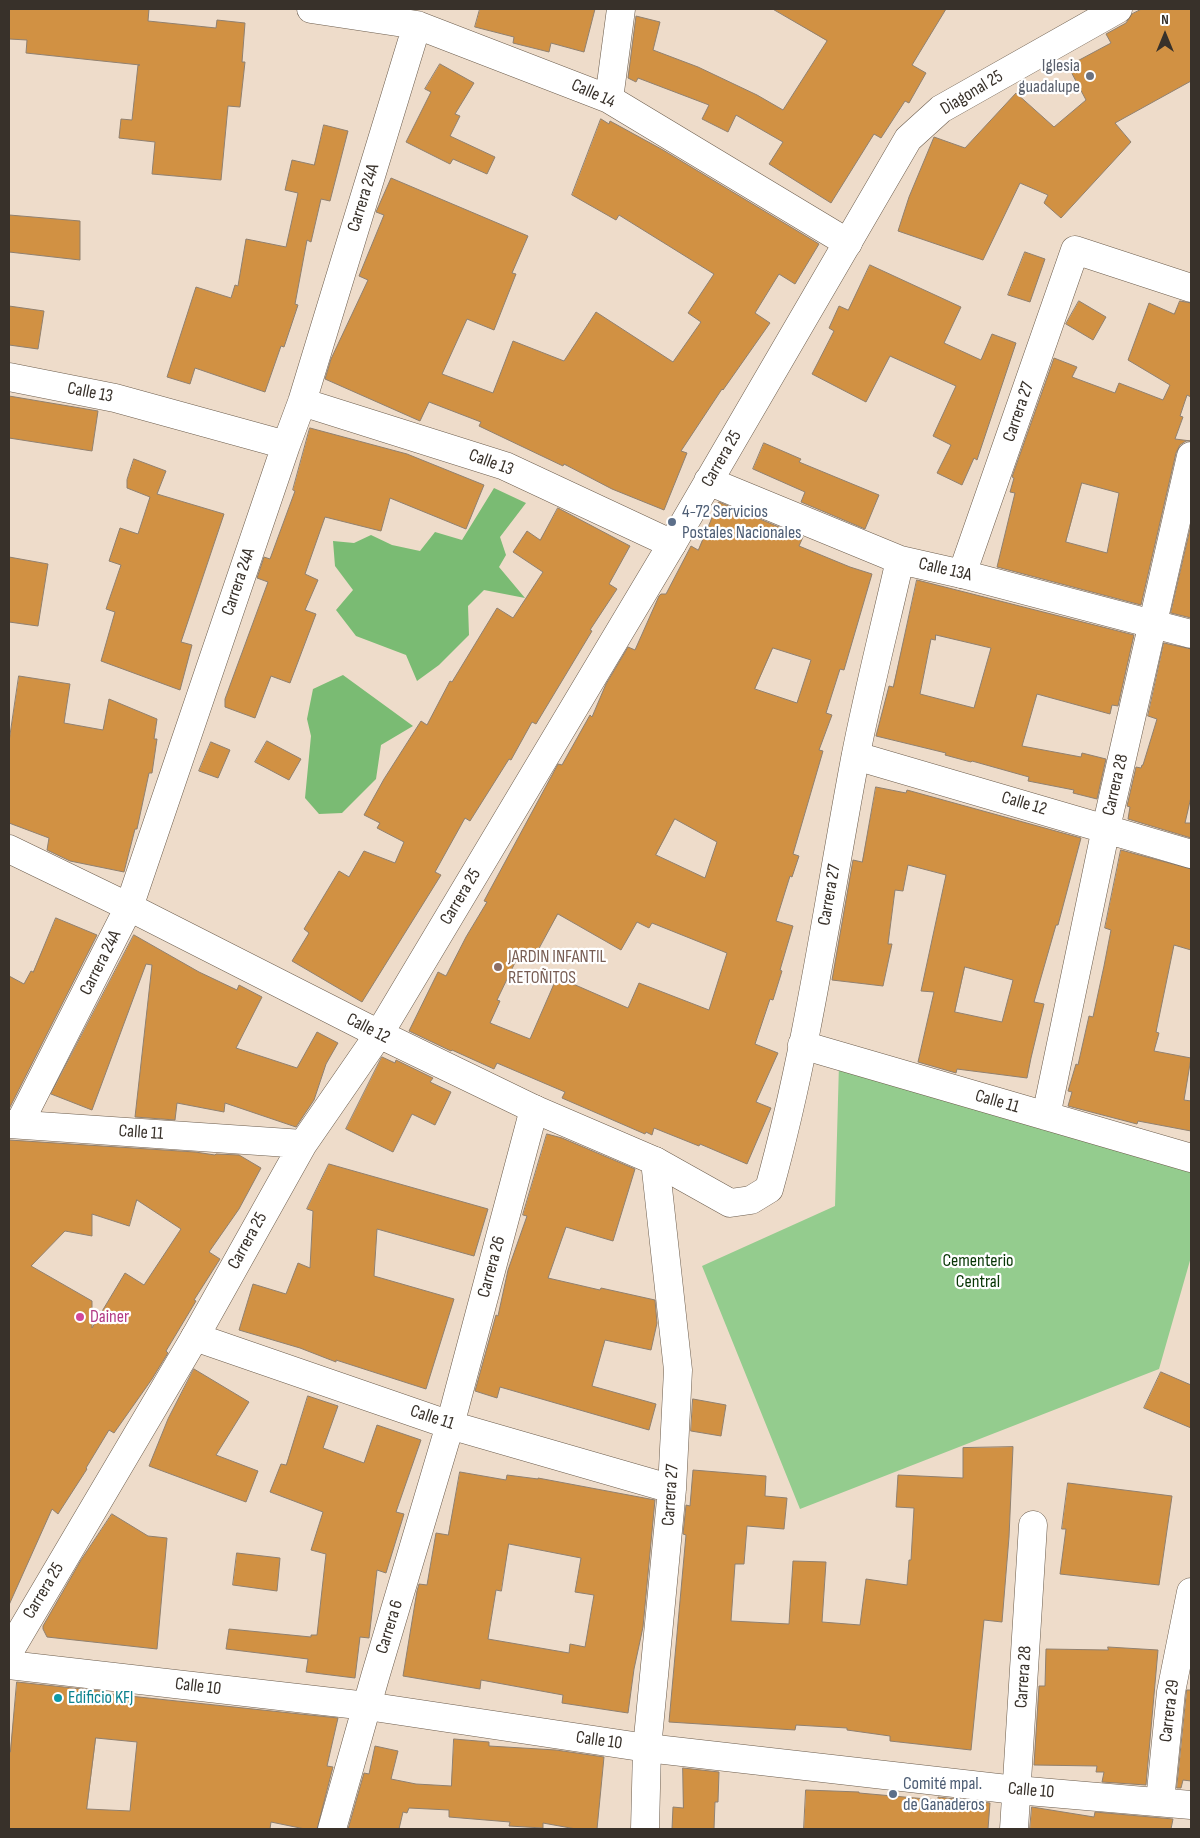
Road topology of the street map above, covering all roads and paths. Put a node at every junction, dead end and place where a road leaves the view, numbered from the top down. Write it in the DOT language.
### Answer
graph roads {
  1 [pos="311,9"];
  2 [pos="622,9"];
  3 [pos="1118,9"];
  4 [pos="417,25"];
  5 [pos="609,99"];
  6 [pos="908,139"];
  7 [pos="848,243"];
  8 [pos="1191,288"];
  9 [pos="9,377"];
  10 [pos="302,402"];
  11 [pos="286,445"];
  12 [pos="1191,456"];
  13 [pos="708,481"];
  14 [pos="672,544"];
  15 [pos="900,560"];
  16 [pos="962,574"];
  17 [pos="1153,623"];
  18 [pos="1191,634"];
  19 [pos="856,756"];
  20 [pos="1106,828"];
  21 [pos="9,848"];
  22 [pos="1191,854"];
  23 [pos="129,907"];
  24 [pos="379,1034"];
  25 [pos="802,1045"];
  26 [pos="534,1109"];
  27 [pos="1046,1116"];
  28 [pos="14,1124"];
  29 [pos="303,1144"];
  30 [pos="1191,1158"];
  31 [pos="655,1161"];
  32 [pos="730,1204"];
  33 [pos="195,1337"];
  34 [pos="450,1425"];
  35 [pos="672,1489"];
  36 [pos="1034,1525"];
  37 [pos="1191,1592"];
  38 [pos="9,1652"];
  39 [pos="9,1665"];
  40 [pos="366,1706"];
  41 [pos="647,1748"];
  42 [pos="1016,1790"];
  43 [pos="1160,1801"];
  44 [pos="1191,1805"];
  45 [pos="332,1829"];
  46 [pos="645,1829"];
  47 [pos="1014,1829"];
  1 -- 4 [label="street, Calle 14"];
  2 -- 5 [label="street"];
  3 -- 6 [label="street, Diagonal 25"];
  4 -- 5 [label="street, Calle 14"];
  4 -- 10 [label="street, Carrera 24A"];
  5 -- 7 [label="street, Calle 14"];
  6 -- 7 [label="street, Carrera 25"];
  7 -- 13 [label="street, Carrera 25"];
  8 -- 16 [label="street, Carrera 27"];
  9 -- 11 [label="street, Calle 13"];
  10 -- 11 [label="street, Carrera 24A"];
  10 -- 14 [label="street, Calle 13"];
  11 -- 23 [label="street, Carrera 24A"];
  12 -- 17 [label="street, Carrera 28"];
  13 -- 14 [label="street, Carrera 25"];
  13 -- 15 [label="street, Calle 13A"];
  14 -- 24 [label="street, Carrera 25"];
  15 -- 16 [label="street, Calle 13A"];
  15 -- 19 [label="street, Carrera 27"];
  16 -- 17 [label="street, Calle 13A"];
  17 -- 18 [label="street, Calle 13A"];
  17 -- 20 [label="street, Carrera 28"];
  19 -- 20 [label="street, Calle 12"];
  19 -- 25 [label="street, Carrera 27"];
  20 -- 22 [label="street, Calle 12"];
  20 -- 27 [label="street, Carrera 28"];
  21 -- 23 [label="street, Calle 12"];
  23 -- 24 [label="street, Calle 12"];
  23 -- 28 [label="street, Carrera 24A"];
  24 -- 26 [label="street, Calle 12"];
  24 -- 29 [label="street, Carrera 25"];
  25 -- 27 [label="street, Calle 11"];
  25 -- 32 [label="street, Carrera 27"];
  26 -- 31 [label="street, Calle 12"];
  26 -- 34 [label="street, Carrera 26"];
  27 -- 30 [label="street, Calle 11"];
  28 -- 29 [label="street, Calle 11"];
  29 -- 33 [label="street, Carrera 25"];
  31 -- 32 [label="street, Calle 12"];
  31 -- 35 [label="street, Carrera 27"];
  33 -- 34 [label="street, Calle 11"];
  33 -- 38 [label="street, Carrera 25"];
  34 -- 35 [label="street, Calle 11"];
  34 -- 40 [label="street, Carrera 6"];
  35 -- 41 [label="street, Carrera 27"];
  36 -- 42 [label="street, Carrera 28"];
  37 -- 43 [label="street, Carrera 29"];
  39 -- 40 [label="street, Calle 10"];
  40 -- 41 [label="street, Calle 10"];
  40 -- 45 [label="street, Carrera 6"];
  41 -- 42 [label="street, Calle 10"];
  41 -- 46 [label="street, Carrera 27"];
  42 -- 43 [label="street, Calle 10"];
  42 -- 47 [label="street, Carrera 28"];
  43 -- 44 [label="street, Calle 10"];
}
